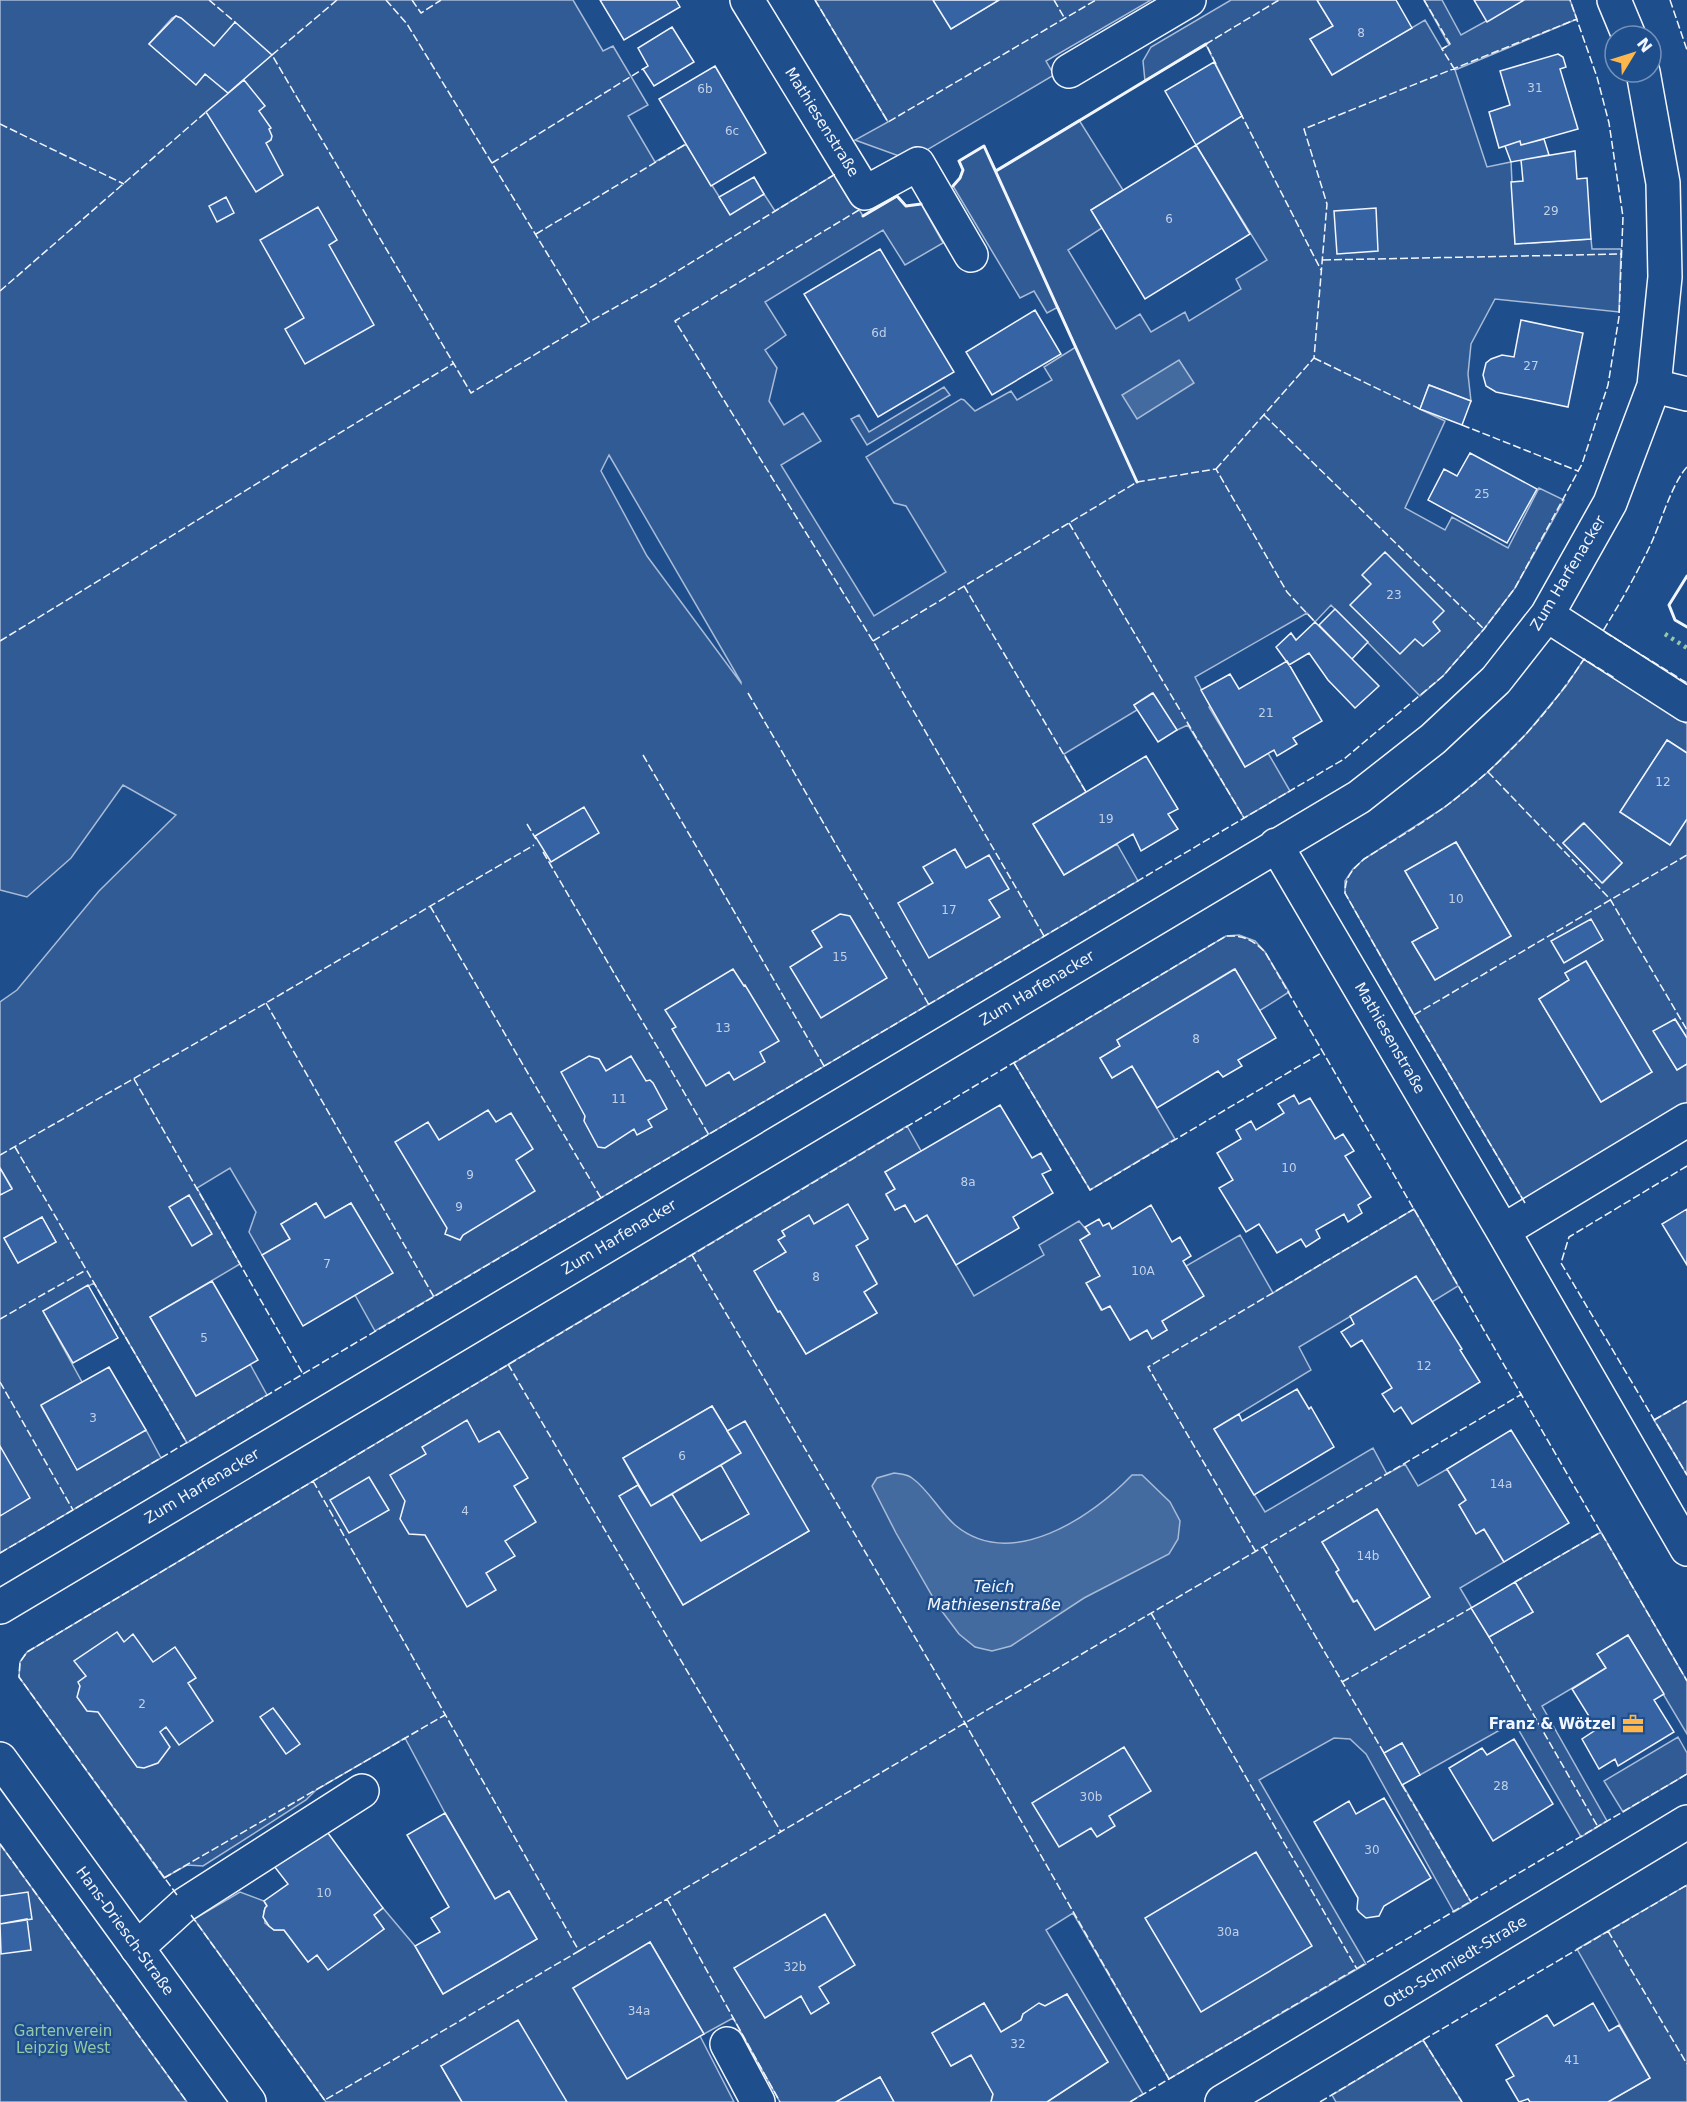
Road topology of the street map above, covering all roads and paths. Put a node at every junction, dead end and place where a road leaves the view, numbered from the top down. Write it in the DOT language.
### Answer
graph roads {
  1 [pos="747,0"];
  2 [pos="1189,0"];
  3 [pos="1614,0"];
  4 [pos="1624,24"];
  5 [pos="1069,71"];
  6 [pos="1645,84"];
  7 [pos="971,255"];
  8 [pos="1654,386"];
  9 [pos="1687,394"];
  10 [pos="1547,615"];
  11 [pos="1687,705"];
  12 [pos="1276,845"];
  13 [pos="1687,1120"];
  14 [pos="1503,1231"];
  15 [pos="1687,1549"];
  16 [pos="0,1607"];
  17 [pos="0,1759"];
  18 [pos="362,1791"];
  19 [pos="1687,1822"];
  20 [pos="137,1948"];
  21 [pos="727,2044"];
  22 [pos="249,2102"];
  23 [pos="758,2102"];
  24 [pos="1222,2102"];
  1 -- 7 [label="street, Mathiesenstraße"];
  2 -- 5 [label="street"];
  3 -- 4 [label="street"];
  6 -- 8 [label="street, Zum Harfenacker"];
  8 -- 9 [label="street"];
  8 -- 10 [label="street, Zum Harfenacker"];
  10 -- 11 [label="street"];
  10 -- 12 [label="street, Zum Harfenacker"];
  12 -- 14 [label="street, Mathiesenstraße"];
  12 -- 16 [label="street, Zum Harfenacker"];
  13 -- 14 [label="street"];
  14 -- 15 [label="street, Mathiesenstraße"];
  17 -- 20 [label="street, Hans-Driesch-Straße"];
  18 -- 20 [label="street"];
  19 -- 24 [label="street, Otto-Schmiedt-Straße"];
  20 -- 22 [label="street, Hans-Driesch-Straße"];
  21 -- 23 [label="street"];
}
